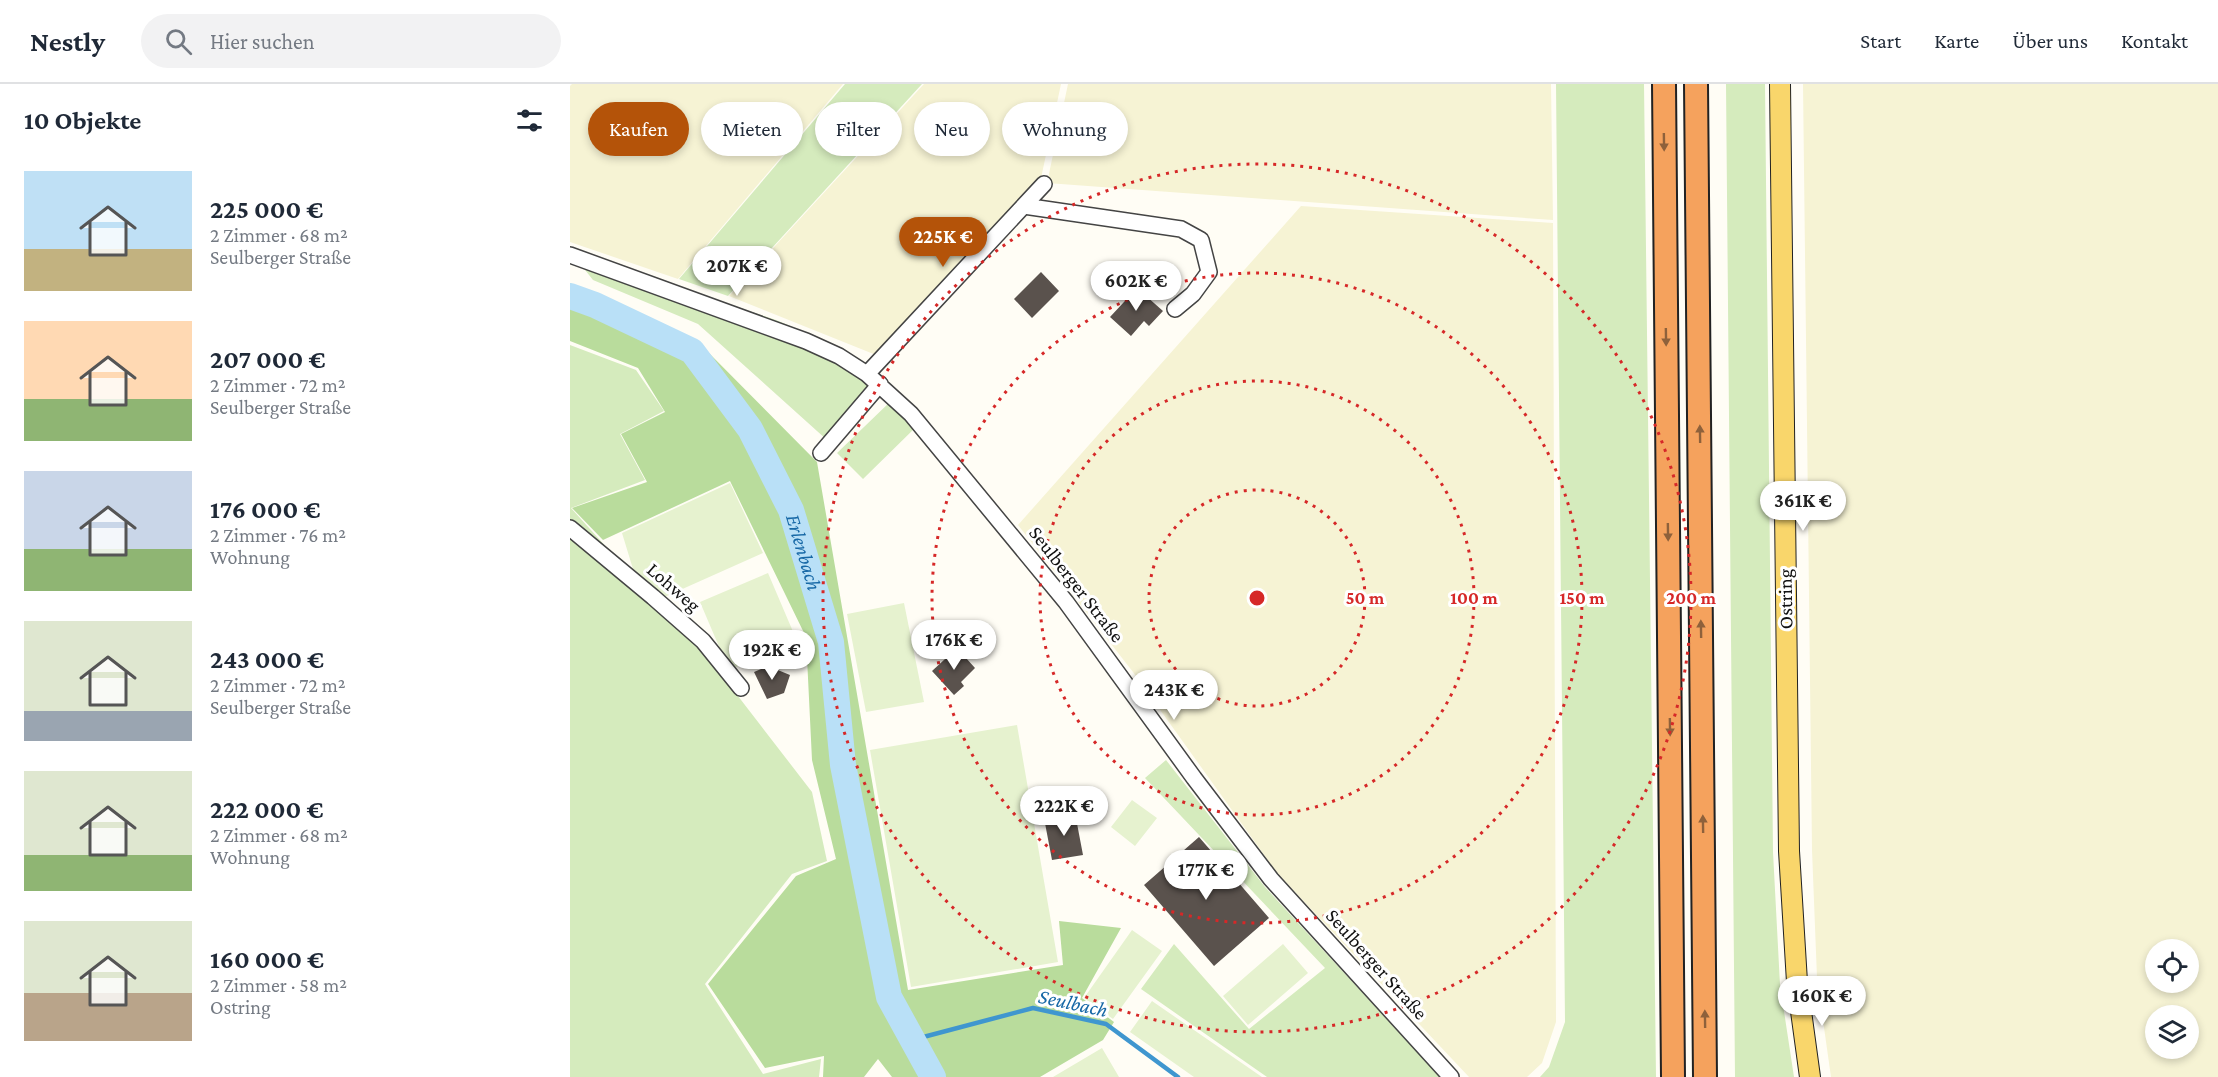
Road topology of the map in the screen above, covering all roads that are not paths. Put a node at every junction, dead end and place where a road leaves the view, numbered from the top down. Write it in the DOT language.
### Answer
graph roads {
  1 [pos="1664,84"];
  2 [pos="1696,84"];
  3 [pos="1780,84"];
  4 [pos="1044,184"];
  5 [pos="1024,206"];
  6 [pos="570,255"];
  7 [pos="1175,309"];
  8 [pos="867,374"];
  9 [pos="880,384"];
  10 [pos="821,453"];
  11 [pos="570,528"];
  12 [pos="741,688"];
  13 [pos="1451,1077"];
  14 [pos="1673,1077"];
  15 [pos="1705,1077"];
  16 [pos="1810,1077"];
  1 -- 14 [label="highway, one-way"];
  15 -- 2 [label="highway, one-way"];
  3 -- 16 [label="main road, Ostring"];
  4 -- 5 [label="street"];
  5 -- 7 [label="street"];
  5 -- 8 [label="street"];
  6 -- 8 [label="street, Seulberger Straße"];
  8 -- 9 [label="street, Seulberger Straße"];
  9 -- 10 [label="street"];
  9 -- 13 [label="street, Seulberger Straße"];
  11 -- 12 [label="street, Lohweg"];
}
